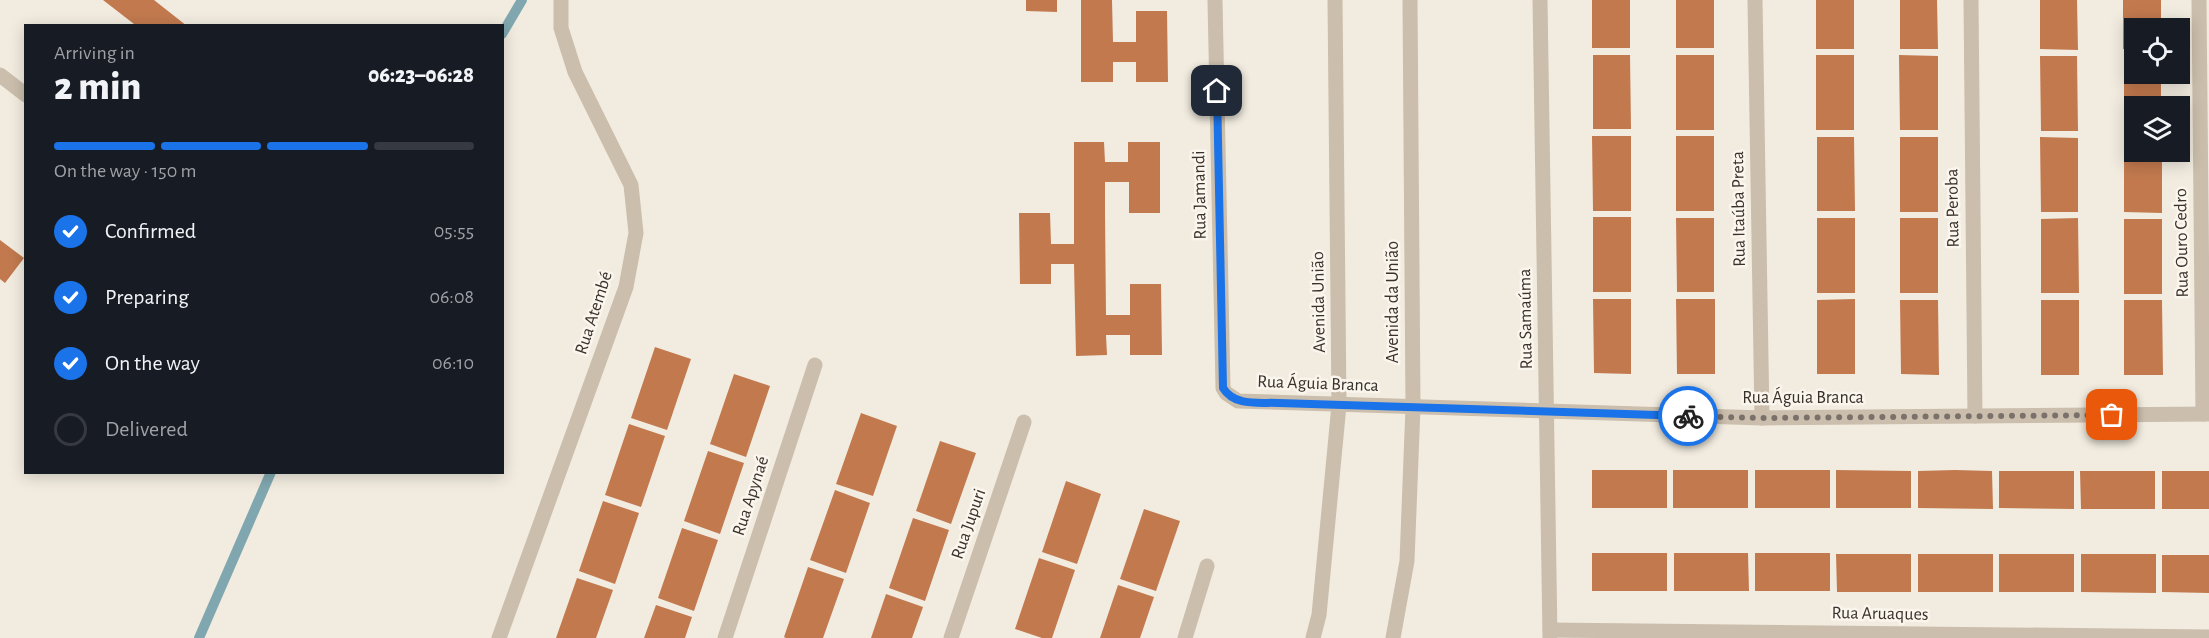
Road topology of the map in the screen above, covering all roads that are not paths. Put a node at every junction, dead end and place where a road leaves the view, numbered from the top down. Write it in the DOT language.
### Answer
graph roads {
  1 [pos="561,0"];
  2 [pos="1215,0"];
  3 [pos="1335,0"];
  4 [pos="1410,0"];
  5 [pos="1540,0"];
  6 [pos="1755,0"];
  7 [pos="1971,0"];
  8 [pos="2199,0"];
  9 [pos="0,75"];
  10 [pos="24,93"];
  11 [pos="815,365"];
  12 [pos="1223,388"];
  13 [pos="1339,405"];
  14 [pos="1413,406"];
  15 [pos="1547,411"];
  16 [pos="2206,414"];
  17 [pos="1975,416"];
  18 [pos="1762,418"];
  19 [pos="1024,422"];
  20 [pos="1207,566"];
  21 [pos="1550,634"];
  22 [pos="2209,637"];
  23 [pos="499,638"];
  24 [pos="725,638"];
  25 [pos="951,638"];
  26 [pos="1185,638"];
  27 [pos="1313,638"];
  28 [pos="1393,638"];
  1 -- 23 [label="street, Rua Atembé"];
  2 -- 12 [label="street, Rua Jamandi"];
  3 -- 13 [label="street, Avenida União"];
  4 -- 14 [label="street, Avenida da União"];
  5 -- 15 [label="street, Rua Samaúma"];
  6 -- 18 [label="street, Rua Itaúba Preta"];
  7 -- 17 [label="street, Rua Peroba"];
  8 -- 16 [label="street, Rua Ouro Cedro"];
  9 -- 10 [label="street"];
  11 -- 24 [label="street, Rua Apynaé"];
  12 -- 13 [label="street, Rua Águia Branca"];
  13 -- 14 [label="street, Rua Águia Branca"];
  13 -- 27 [label="street, Avenida União"];
  14 -- 15 [label="street, Rua Águia Branca"];
  14 -- 28 [label="street, Avenida da União"];
  15 -- 18 [label="street, Rua Águia Branca"];
  15 -- 21 [label="street, Rua Samaúma"];
  16 -- 17 [label="street, Rua Águia Branca"];
  17 -- 18 [label="street, Rua Águia Branca"];
  19 -- 25 [label="street, Rua Jupuri"];
  20 -- 26 [label="street"];
  21 -- 22 [label="street, Rua Aruaques"];
}
